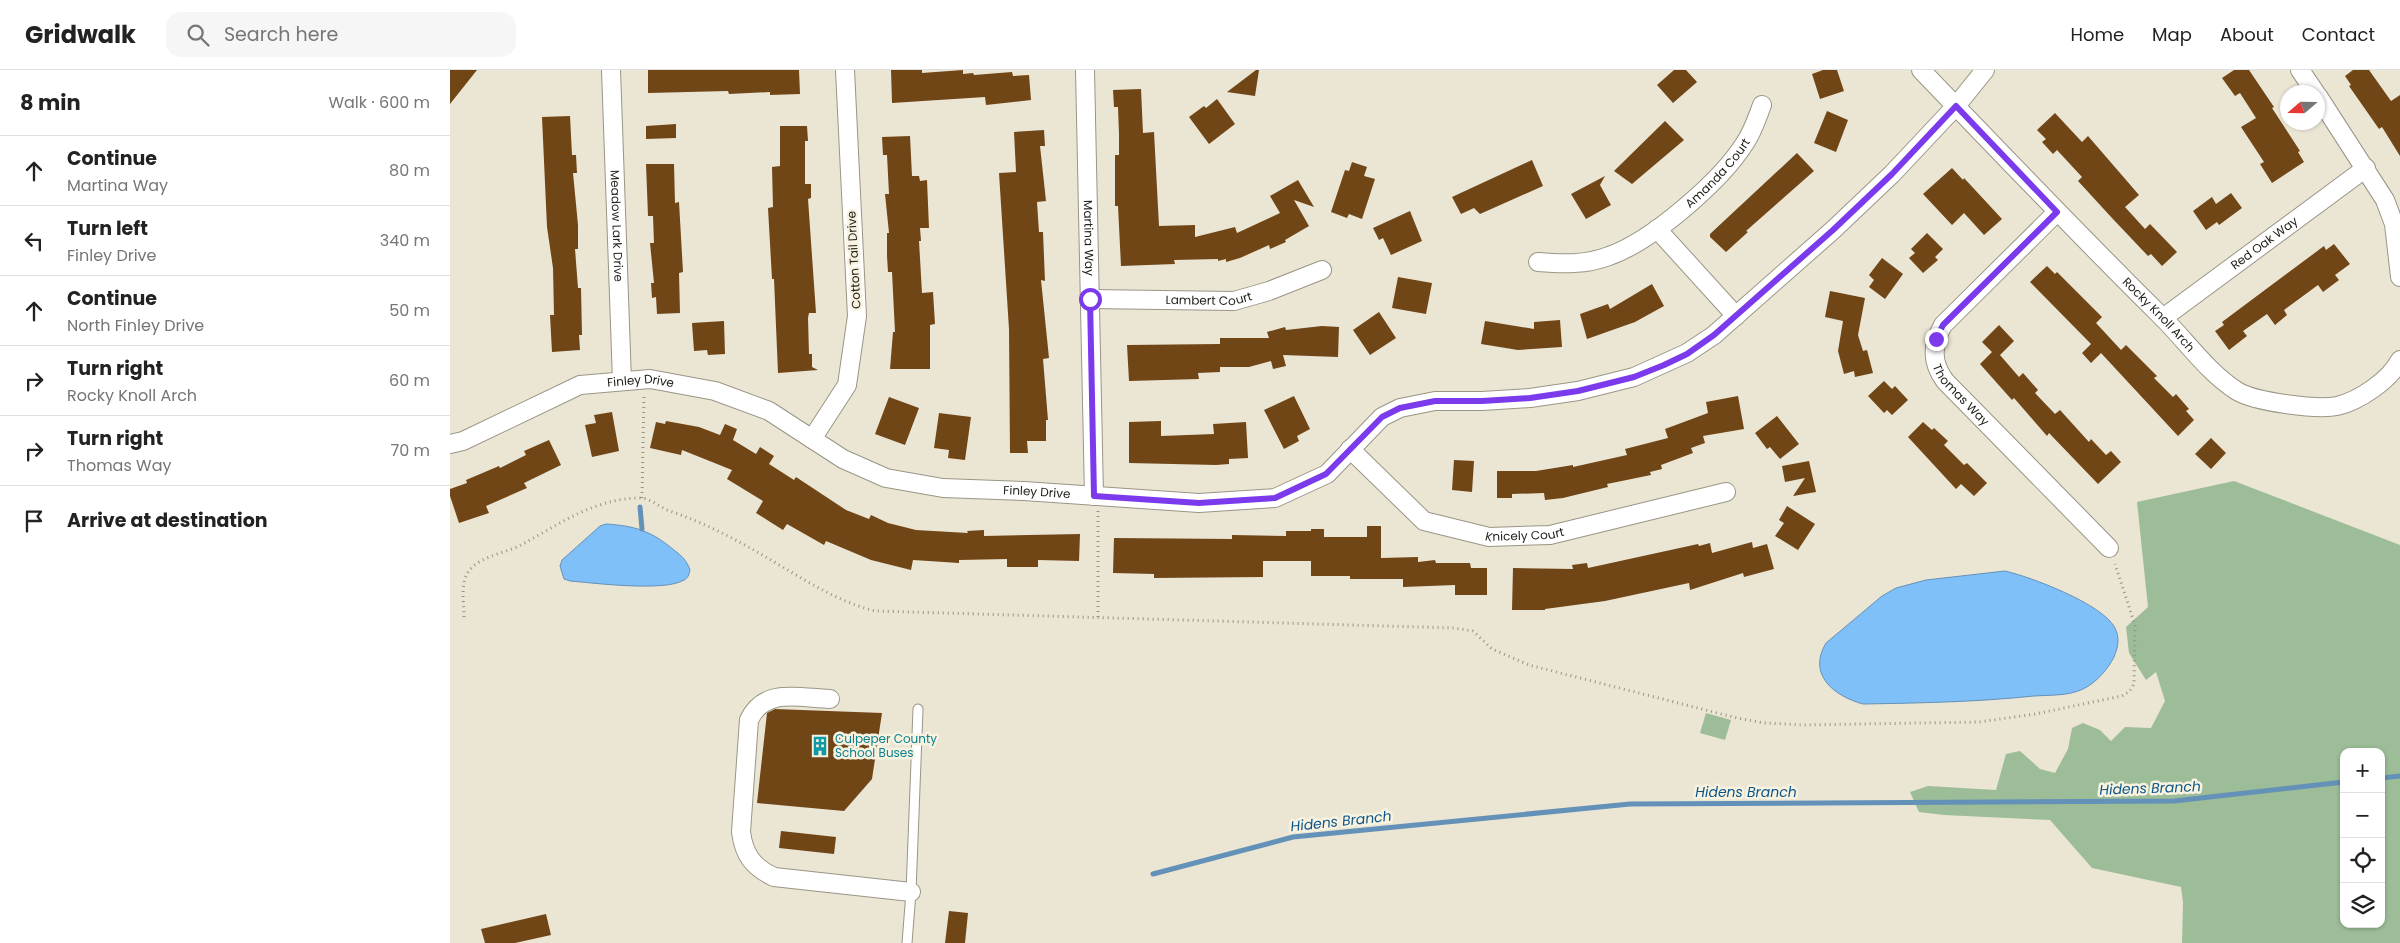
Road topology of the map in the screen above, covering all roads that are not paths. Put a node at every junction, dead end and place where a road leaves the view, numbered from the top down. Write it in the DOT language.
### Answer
graph roads {
  1 [pos="611,70"];
  2 [pos="845,70"];
  3 [pos="1085,70"];
  4 [pos="1921,70"];
  5 [pos="1986,70"];
  6 [pos="2300,70"];
  7 [pos="2310,85"];
  8 [pos="1762,105"];
  9 [pos="1956,106"];
  10 [pos="2325,106"];
  11 [pos="2366,168"];
  12 [pos="2057,212"];
  13 [pos="1657,229"];
  14 [pos="1538,262"];
  15 [pos="1322,270"];
  16 [pos="2400,277"];
  17 [pos="1090,299"];
  18 [pos="1736,316"];
  19 [pos="2163,318"];
  20 [pos="2400,360"];
  21 [pos="622,381"];
  22 [pos="812,439"];
  23 [pos="450,444"];
  24 [pos="1350,449"];
  25 [pos="1726,492"];
  26 [pos="1096,496"];
  27 [pos="2109,548"];
  28 [pos="830,699"];
  29 [pos="918,709"];
  30 [pos="912,892"];
  31 [pos="907,943"];
  1 -- 21 [label="street, Meadow Lark Drive"];
  2 -- 22 [label="street, Cotton Tail Drive"];
  3 -- 17 [label="street, Martina Way"];
  4 -- 9 [label="street, Rocky Knoll Arch"];
  5 -- 9 [label="street, Finley Drive"];
  6 -- 7 [label="street"];
  8 -- 13 [label="street, Amanda Court"];
  9 -- 12 [label="street, Rocky Knoll Arch"];
  9 -- 18 [label="street, Finley Drive"];
  10 -- 11 [label="street"];
  11 -- 16 [label="street"];
  11 -- 19 [label="street, Red Oak Way"];
  12 -- 19 [label="street, Rocky Knoll Arch"];
  12 -- 27 [label="street, Thomas Way"];
  13 -- 14 [label="street, Amanda Court"];
  13 -- 18 [label="street"];
  15 -- 17 [label="street, Lambert Court"];
  17 -- 26 [label="street, Martina Way"];
  18 -- 24 [label="street, Finley Drive"];
  19 -- 20 [label="street, Rocky Knoll Arch"];
  21 -- 22 [label="street, Finley Drive"];
  21 -- 23 [label="street, Finley Drive"];
  22 -- 26 [label="street, Finley Drive"];
  24 -- 25 [label="street, Knicely Court"];
  24 -- 26 [label="street, Finley Drive"];
  28 -- 30 [label="street"];
  29 -- 30 [label="lane"];
  30 -- 31 [label="lane"];
}
